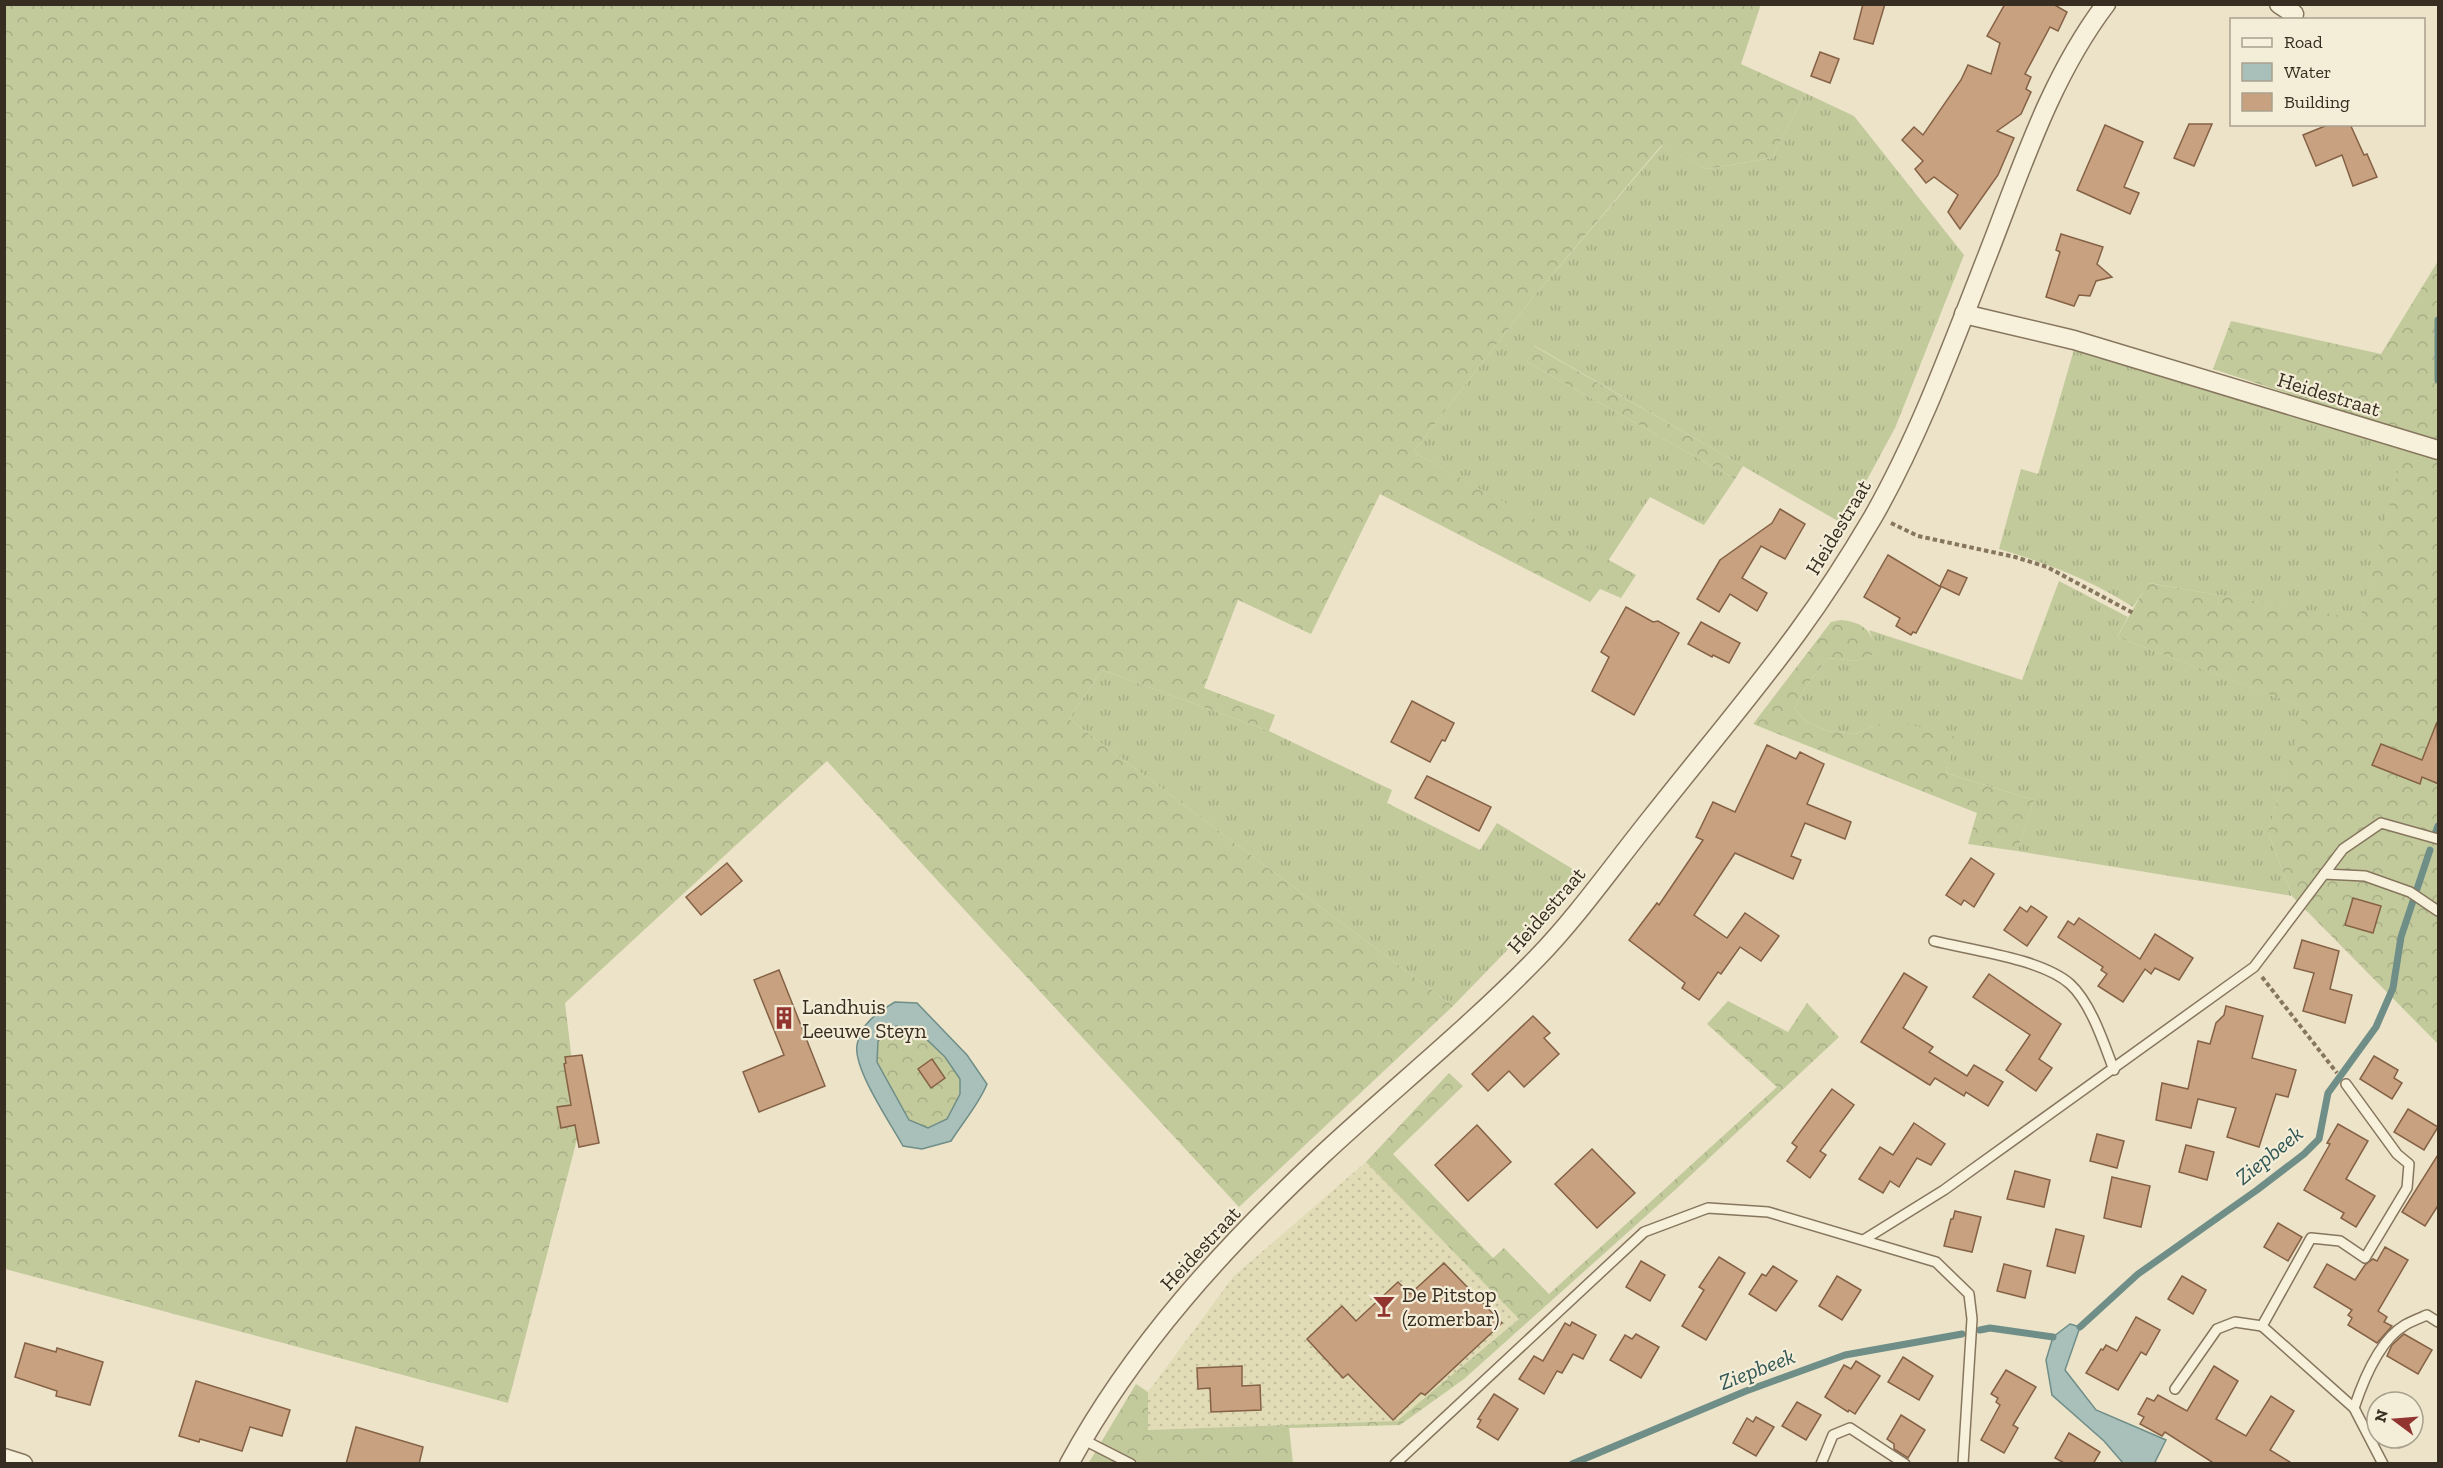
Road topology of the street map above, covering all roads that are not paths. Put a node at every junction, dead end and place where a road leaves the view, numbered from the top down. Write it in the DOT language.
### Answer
graph roads {
  1 [pos="2106,4"];
  2 [pos="1964,314"];
  3 [pos="2439,450"];
  4 [pos="2439,839"];
  5 [pos="2324,874"];
  6 [pos="2439,910"];
  7 [pos="1934,941"];
  8 [pos="2114,1070"];
  9 [pos="2346,1084"];
  10 [pos="1865,1239"];
  11 [pos="2439,1322"];
  12 [pos="2262,1326"];
  13 [pos="2175,1389"];
  14 [pos="2355,1408"];
  15 [pos="1082,1439"];
  16 [pos="4,1458"];
  17 [pos="23,1464"];
  18 [pos="1069,1464"];
  19 [pos="1131,1464"];
  20 [pos="1395,1464"];
  21 [pos="1821,1464"];
  22 [pos="1905,1464"];
  23 [pos="1963,1464"];
  24 [pos="2383,1464"];
  1 -- 2 [label="street, Heidestraat"];
  2 -- 3 [label="street, Heidestraat"];
  2 -- 15 [label="street, Heidestraat"];
  4 -- 5 [label="lane"];
  5 -- 6 [label="lane"];
  5 -- 8 [label="lane"];
  7 -- 8 [label="lane"];
  8 -- 10 [label="lane"];
  9 -- 12 [label="lane"];
  10 -- 20 [label="lane"];
  10 -- 23 [label="lane"];
  11 -- 14 [label="lane"];
  12 -- 13 [label="lane"];
  12 -- 14 [label="lane"];
  14 -- 24 [label="lane"];
  15 -- 18 [label="street, Heidestraat"];
  15 -- 19 [label="lane"];
  16 -- 17 [label="street"];
  21 -- 22 [label="lane"];
}
